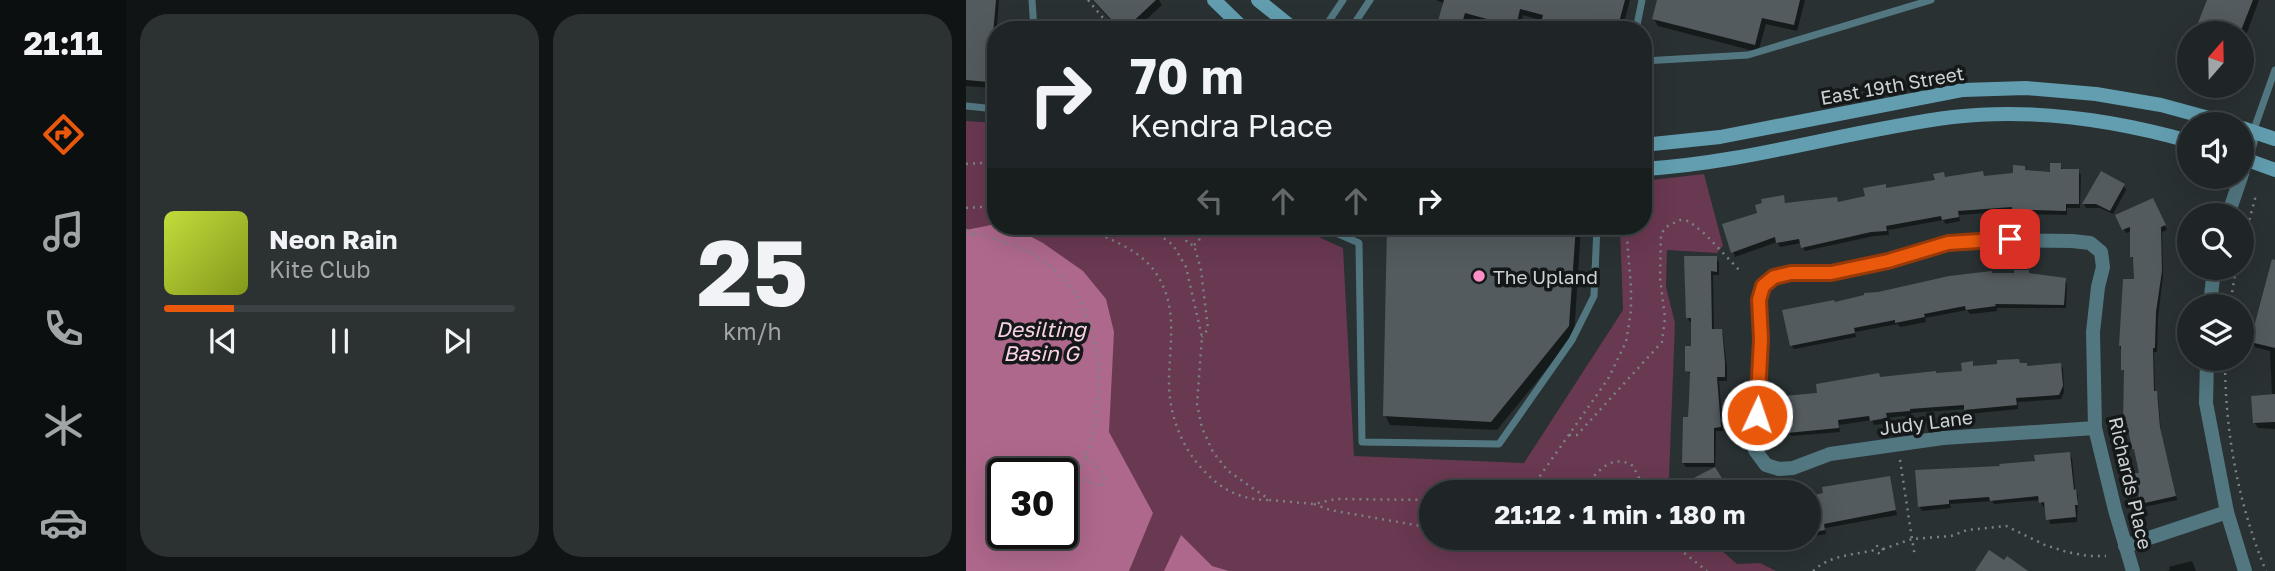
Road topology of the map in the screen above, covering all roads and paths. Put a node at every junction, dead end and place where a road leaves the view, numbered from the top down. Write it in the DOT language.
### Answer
graph roads {
  1 [pos="1032,0"];
  2 [pos="1088,0"];
  3 [pos="1214,0"];
  4 [pos="1258,0"];
  5 [pos="1343,0"];
  6 [pos="1370,0"];
  7 [pos="1642,0"];
  8 [pos="1931,0"];
  9 [pos="1033,21"];
  10 [pos="1106,21"];
  11 [pos="1236,21"];
  12 [pos="1284,21"];
  13 [pos="1329,21"];
  14 [pos="1356,21"];
  15 [pos="1638,21"];
  16 [pos="1652,60"];
  17 [pos="2275,70"];
  18 [pos="966,106"];
  19 [pos="987,107"];
  20 [pos="2187,112"];
  21 [pos="2254,117"];
  22 [pos="2254,132"];
  23 [pos="2177,138"];
  24 [pos="2275,139"];
  25 [pos="1652,144"];
  26 [pos="987,163"];
  27 [pos="2254,163"];
  28 [pos="966,164"];
  29 [pos="1652,168"];
  30 [pos="2275,170"];
  31 [pos="2256,195"];
  32 [pos="2254,203"];
  33 [pos="987,207"];
  34 [pos="966,208"];
  35 [pos="966,230"];
  36 [pos="966,235"];
  37 [pos="981,235"];
  38 [pos="1097,235"];
  39 [pos="1160,235"];
  40 [pos="1186,235"];
  41 [pos="1199,235"];
  42 [pos="1341,235"];
  43 [pos="1597,235"];
  44 [pos="1627,235"];
  45 [pos="1194,245"];
  46 [pos="1741,272"];
  47 [pos="1202,337"];
  48 [pos="2207,371"];
  49 [pos="2225,371"];
  50 [pos="2095,428"];
  51 [pos="1569,435"];
  52 [pos="1085,457"];
  53 [pos="1900,460"];
  54 [pos="1766,465"];
  55 [pos="1537,480"];
  56 [pos="1592,480"];
  57 [pos="1640,480"];
  58 [pos="1270,500"];
  59 [pos="1419,500"];
  60 [pos="1314,504"];
  61 [pos="2227,512"];
  62 [pos="1419,526"];
  63 [pos="1912,539"];
  64 [pos="2125,545"];
  65 [pos="1681,550"];
  66 [pos="2106,556"];
  67 [pos="1915,557"];
  68 [pos="1707,571"];
  69 [pos="1814,571"];
  70 [pos="2133,571"];
  71 [pos="2245,571"];
  72 [pos="2266,571"];
  1 -- 9 [label="lane"];
  2 -- 10 [label="path"];
  3 -- 11 [label="main road"];
  4 -- 12 [label="main road"];
  5 -- 13 [label="lane"];
  6 -- 14 [label="lane"];
  7 -- 15 [label="lane"];
  8 -- 16 [label="lane"];
  17 -- 21 [label="lane"];
  18 -- 19 [label="lane"];
  20 -- 25 [label="main road, East 19th Street"];
  22 -- 24 [label="main road"];
  23 -- 29 [label="main road"];
  26 -- 28 [label="path"];
  27 -- 30 [label="main road"];
  31 -- 32 [label="path"];
  33 -- 34 [label="path"];
  35 -- 37 [label="path"];
  36 -- 37 [label="path"];
  37 -- 52 [label="path"];
  38 -- 58 [label="path"];
  39 -- 47 [label="path"];
  40 -- 45 [label="path"];
  41 -- 45 [label="path"];
  42 -- 43 [label="lane"];
  44 -- 51 [label="path"];
  45 -- 47 [label="path"];
  46 -- 51 [label="path"];
  47 -- 58 [label="path"];
  48 -- 61 [label="street"];
  49 -- 72 [label="path"];
  50 -- 54 [label="street, Judy Lane"];
  50 -- 54 [label="street, Richards Place"];
  50 -- 64 [label="street, Richards Place"];
  51 -- 55 [label="path"];
  52 -- 52 [label="path"];
  53 -- 63 [label="path"];
  56 -- 57 [label="path"];
  58 -- 60 [label="path"];
  59 -- 60 [label="path"];
  60 -- 62 [label="path"];
  61 -- 64 [label="street"];
  61 -- 71 [label="street"];
  63 -- 66 [label="path"];
  63 -- 67 [label="path"];
  63 -- 69 [label="path"];
  64 -- 70 [label="street, Richards Place"];
  65 -- 68 [label="path"];
}
